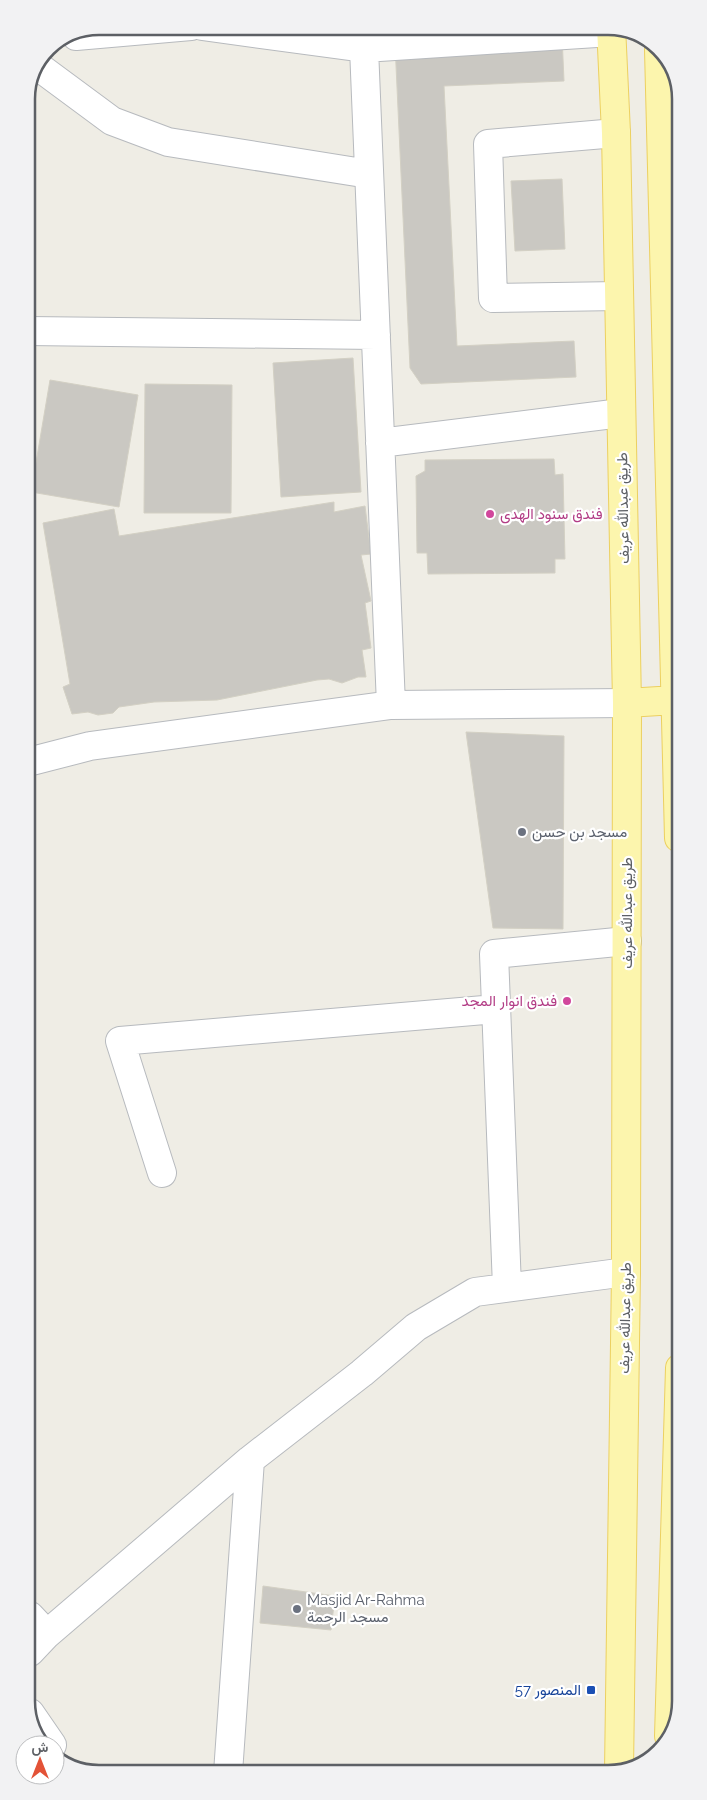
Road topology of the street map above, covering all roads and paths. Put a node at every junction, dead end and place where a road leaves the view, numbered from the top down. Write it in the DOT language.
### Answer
graph roads {
  1 [pos="268,35"];
  2 [pos="534,35"];
  3 [pos="612,35"];
  4 [pos="364,48"];
  5 [pos="659,61"];
  6 [pos="43,70"];
  7 [pos="616,133"];
  8 [pos="369,174"];
  9 [pos="619,296"];
  10 [pos="35,331"];
  11 [pos="376,335"];
  12 [pos="672,377"];
  13 [pos="622,413"];
  14 [pos="380,443"];
  15 [pos="627,703"];
  16 [pos="391,705"];
  17 [pos="672,715"];
  18 [pos="35,760"];
  19 [pos="627,941"];
  20 [pos="496,1009"];
  21 [pos="162,1173"];
  22 [pos="626,1272"];
  23 [pos="507,1287"];
  24 [pos="250,1460"];
  25 [pos="36,1634"];
  26 [pos="672,1636"];
  27 [pos="669,1720"];
  28 [pos="619,1764"];
  29 [pos="229,1765"];
  1 -- 4 [label="street"];
  2 -- 4 [label="street"];
  3 -- 7 [label="main road, طريق عبدالله عريف"];
  4 -- 8 [label="street"];
  5 -- 12 [label="main road"];
  6 -- 8 [label="street"];
  7 -- 9 [label="main road, طريق عبدالله عريف"];
  7 -- 9 [label="street"];
  8 -- 11 [label="street"];
  9 -- 13 [label="main road, طريق عبدالله عريف"];
  10 -- 11 [label="street"];
  11 -- 14 [label="street"];
  13 -- 14 [label="street"];
  13 -- 15 [label="main road, طريق عبدالله عريف"];
  14 -- 16 [label="street"];
  15 -- 16 [label="street"];
  15 -- 17 [label="main road"];
  15 -- 19 [label="main road, طريق عبدالله عريف"];
  16 -- 18 [label="street"];
  19 -- 20 [label="street"];
  19 -- 22 [label="main road, طريق عبدالله عريف"];
  20 -- 21 [label="street"];
  20 -- 23 [label="street"];
  22 -- 23 [label="street"];
  22 -- 28 [label="main road, طريق عبدالله عريف"];
  23 -- 24 [label="street"];
  24 -- 25 [label="street"];
  24 -- 29 [label="street"];
  26 -- 27 [label="main road"];
}
